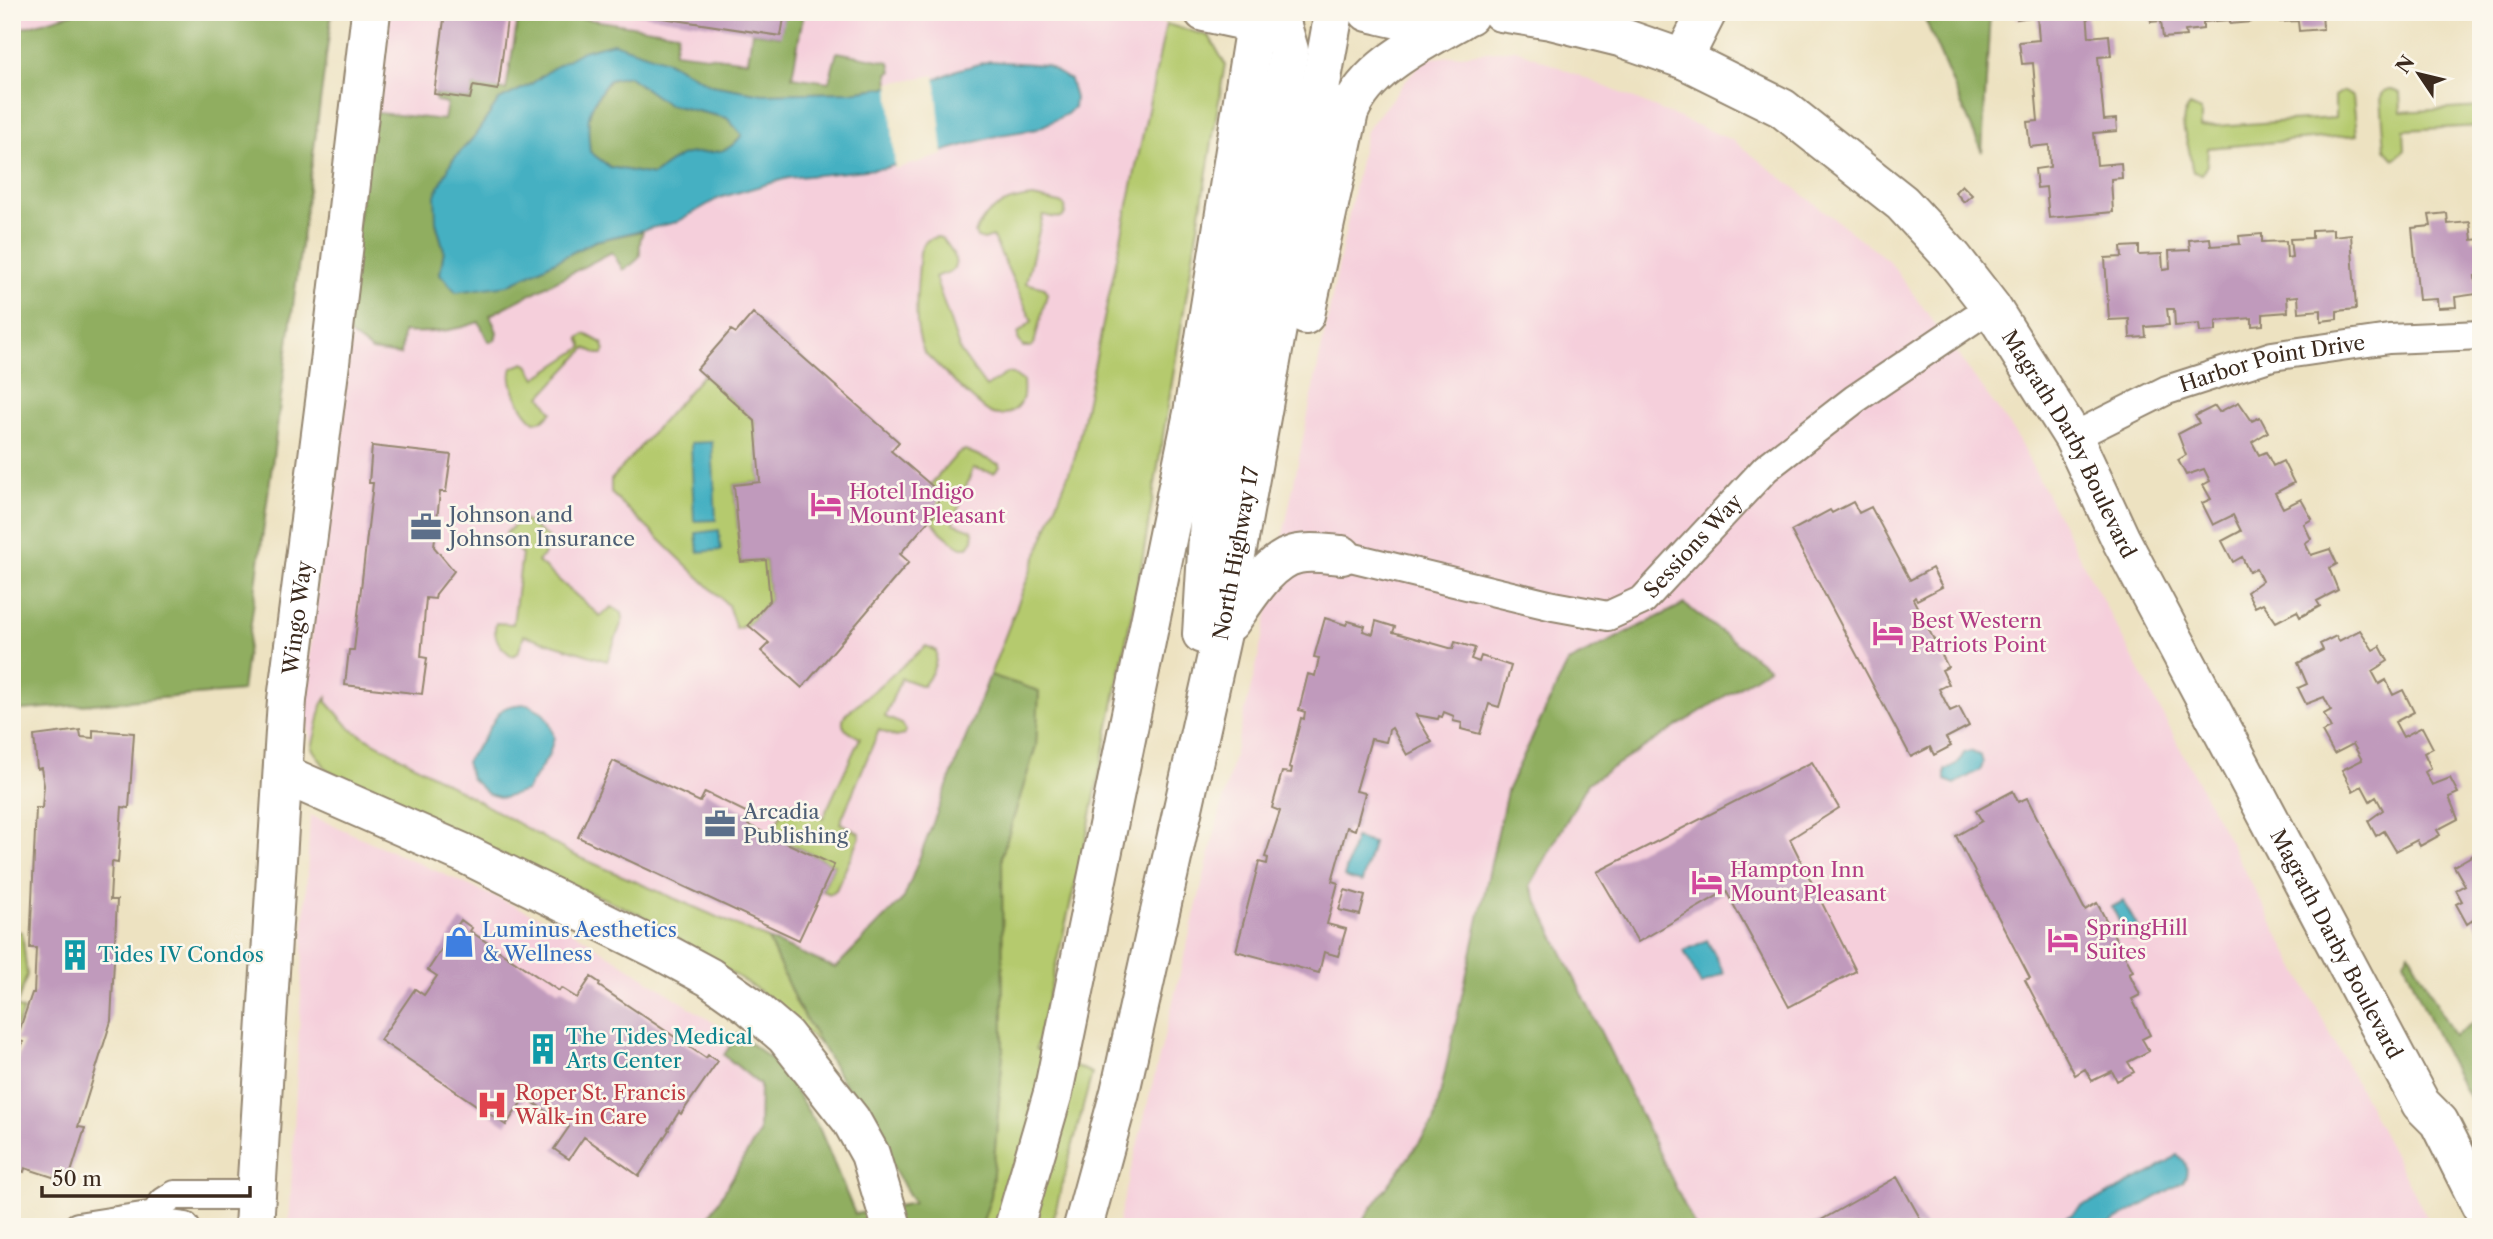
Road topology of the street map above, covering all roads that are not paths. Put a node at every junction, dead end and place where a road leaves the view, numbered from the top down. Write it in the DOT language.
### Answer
graph roads {
  1 [pos="371,12"];
  2 [pos="1205,12"];
  3 [pos="1334,12"];
  4 [pos="1368,12"];
  5 [pos="1501,12"];
  6 [pos="1707,12"];
  7 [pos="1264,16"];
  8 [pos="1467,16"];
  9 [pos="1684,59"];
  10 [pos="1991,306"];
  11 [pos="2481,335"];
  12 [pos="1259,437"];
  13 [pos="2073,437"];
  14 [pos="1342,555"];
  15 [pos="1222,633"];
  16 [pos="1194,762"];
  17 [pos="283,774"];
  18 [pos="2421,1104"];
  19 [pos="2481,1206"];
  20 [pos="255,1211"];
  21 [pos="155,1215"];
  22 [pos="889,1215"];
  23 [pos="78,1227"];
  24 [pos="185,1227"];
  25 [pos="1014,1227"];
  26 [pos="1083,1227"];
  27 [pos="2470,1227"];
  1 -- 17 [label="main road, Wingo Way"];
  2 -- 7 [label="main road"];
  3 -- 12 [label="main road, North Highway 17"];
  4 -- 8 [label="main road"];
  5 -- 9 [label="main road, Magrath Darby Boulevard"];
  6 -- 9 [label="main road"];
  7 -- 16 [label="main road"];
  7 -- 25 [label="main road"];
  8 -- 12 [label="main road"];
  9 -- 10 [label="main road, Magrath Darby Boulevard"];
  10 -- 13 [label="main road, Magrath Darby Boulevard"];
  10 -- 14 [label="street, Sessions Way"];
  11 -- 13 [label="street, Harbor Point Drive"];
  12 -- 15 [label="main road, North Highway 17"];
  13 -- 18 [label="main road, Magrath Darby Boulevard"];
  14 -- 15 [label="main road"];
  15 -- 16 [label="main road, North Highway 17"];
  16 -- 26 [label="main road, North Highway 17"];
  17 -- 20 [label="main road, Wingo Way"];
  17 -- 22 [label="main road"];
  18 -- 19 [label="main road, Magrath Darby Boulevard"];
  18 -- 27 [label="main road, Magrath Darby Boulevard"];
  20 -- 21 [label="street"];
  21 -- 23 [label="street"];
  21 -- 24 [label="street"];
}
